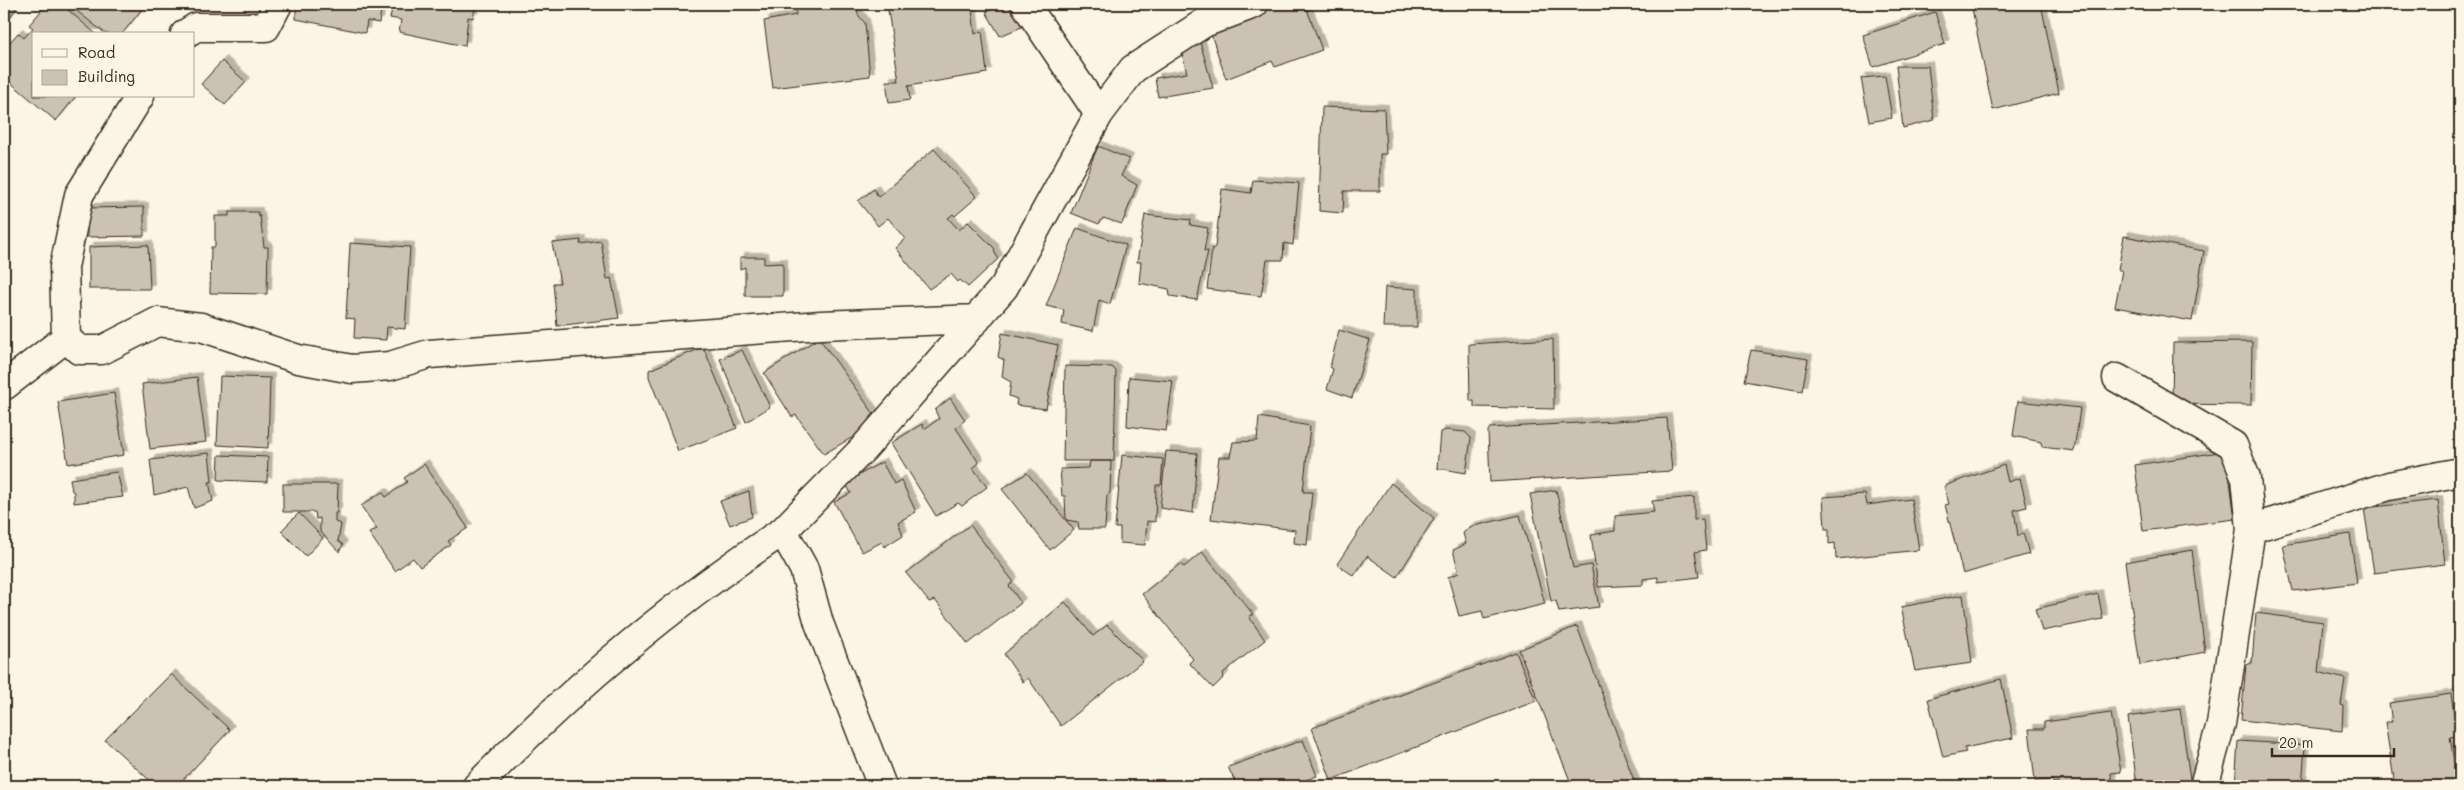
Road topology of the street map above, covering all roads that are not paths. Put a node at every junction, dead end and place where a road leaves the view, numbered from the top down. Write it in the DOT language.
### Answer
graph roads {
  1 [pos="278,4"];
  2 [pos="1025,4"];
  3 [pos="1254,4"];
  4 [pos="188,32"];
  5 [pos="139,98"];
  6 [pos="1099,114"];
  7 [pos="977,319"];
  8 [pos="66,338"];
  9 [pos="2117,378"];
  10 [pos="4,386"];
  11 [pos="2460,472"];
  12 [pos="2251,528"];
  13 [pos="783,530"];
  14 [pos="477,786"];
  15 [pos="882,786"];
  16 [pos="2204,786"];
  1 -- 4 [label="street"];
  2 -- 6 [label="street"];
  3 -- 6 [label="street"];
  5 -- 8 [label="street"];
  6 -- 7 [label="street"];
  7 -- 8 [label="street"];
  7 -- 13 [label="street"];
  8 -- 10 [label="street"];
  9 -- 12 [label="street"];
  11 -- 12 [label="street"];
  12 -- 16 [label="street"];
  13 -- 14 [label="street"];
  13 -- 15 [label="street"];
}
